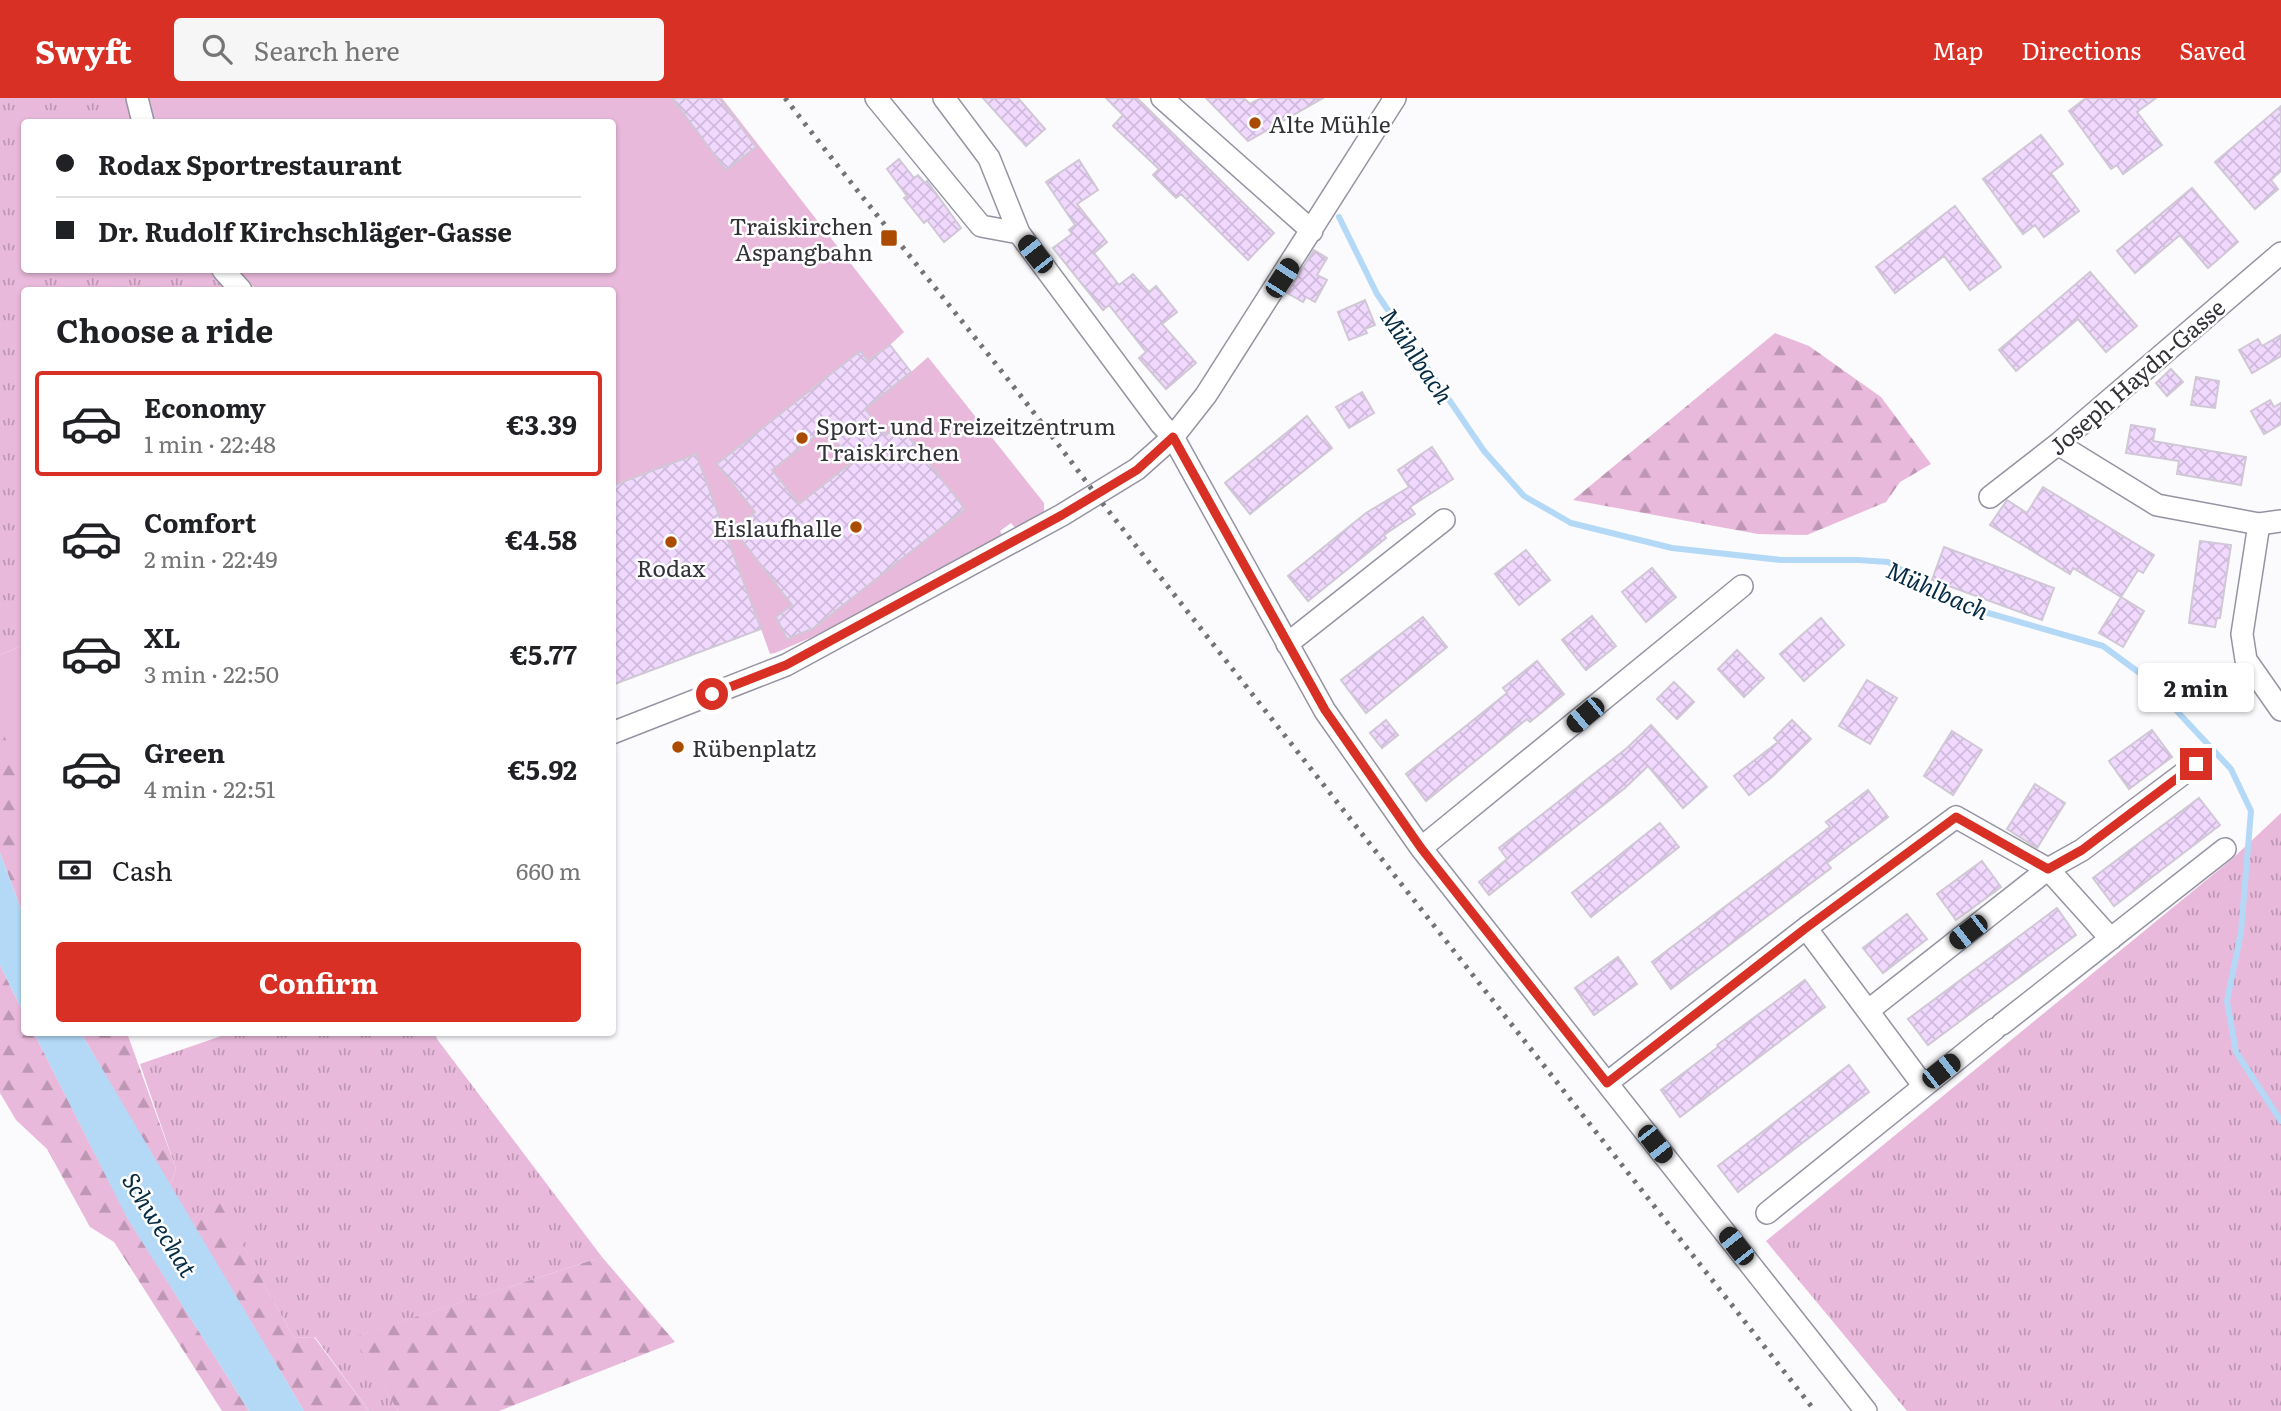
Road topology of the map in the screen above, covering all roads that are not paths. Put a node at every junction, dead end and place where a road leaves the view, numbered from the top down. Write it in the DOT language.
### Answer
graph roads {
  1 [pos="137,98"];
  2 [pos="876,98"];
  3 [pos="944,98"];
  4 [pos="1162,98"];
  5 [pos="1395,98"];
  6 [pos="142,119"];
  7 [pos="1312,231"];
  8 [pos="1019,233"];
  9 [pos="2281,253"];
  10 [pos="226,273"];
  11 [pos="238,287"];
  12 [pos="1173,437"];
  13 [pos="2058,444"];
  14 [pos="1990,498"];
  15 [pos="1444,520"];
  16 [pos="2281,521"];
  17 [pos="2259,524"];
  18 [pos="1742,586"];
  19 [pos="1287,644"];
  20 [pos="2281,710"];
  21 [pos="616,731"];
  22 [pos="2196,764"];
  23 [pos="1421,848"];
  24 [pos="2225,849"];
  25 [pos="2048,869"];
  26 [pos="1806,928"];
  27 [pos="2111,939"];
  28 [pos="1869,1010"];
  29 [pos="1607,1083"];
  30 [pos="1923,1085"];
  31 [pos="1767,1213"];
  32 [pos="1866,1411"];
  1 -- 6 [label="street"];
  2 -- 8 [label="street"];
  3 -- 8 [label="street"];
  4 -- 7 [label="street"];
  5 -- 7 [label="street"];
  7 -- 12 [label="street"];
  8 -- 12 [label="street"];
  9 -- 13 [label="street, Joseph Haydn-Gasse"];
  10 -- 11 [label="street"];
  12 -- 19 [label="street"];
  12 -- 21 [label="street"];
  13 -- 14 [label="street, Joseph Haydn-Gasse"];
  13 -- 17 [label="street"];
  15 -- 19 [label="street"];
  16 -- 17 [label="street"];
  17 -- 20 [label="street"];
  18 -- 23 [label="street"];
  19 -- 23 [label="street"];
  22 -- 25 [label="street"];
  23 -- 29 [label="street"];
  24 -- 27 [label="street"];
  25 -- 26 [label="street"];
  25 -- 27 [label="street"];
  25 -- 28 [label="street"];
  26 -- 28 [label="street"];
  26 -- 29 [label="street"];
  27 -- 30 [label="street"];
  28 -- 30 [label="street"];
  29 -- 32 [label="street"];
  30 -- 31 [label="street"];
}
